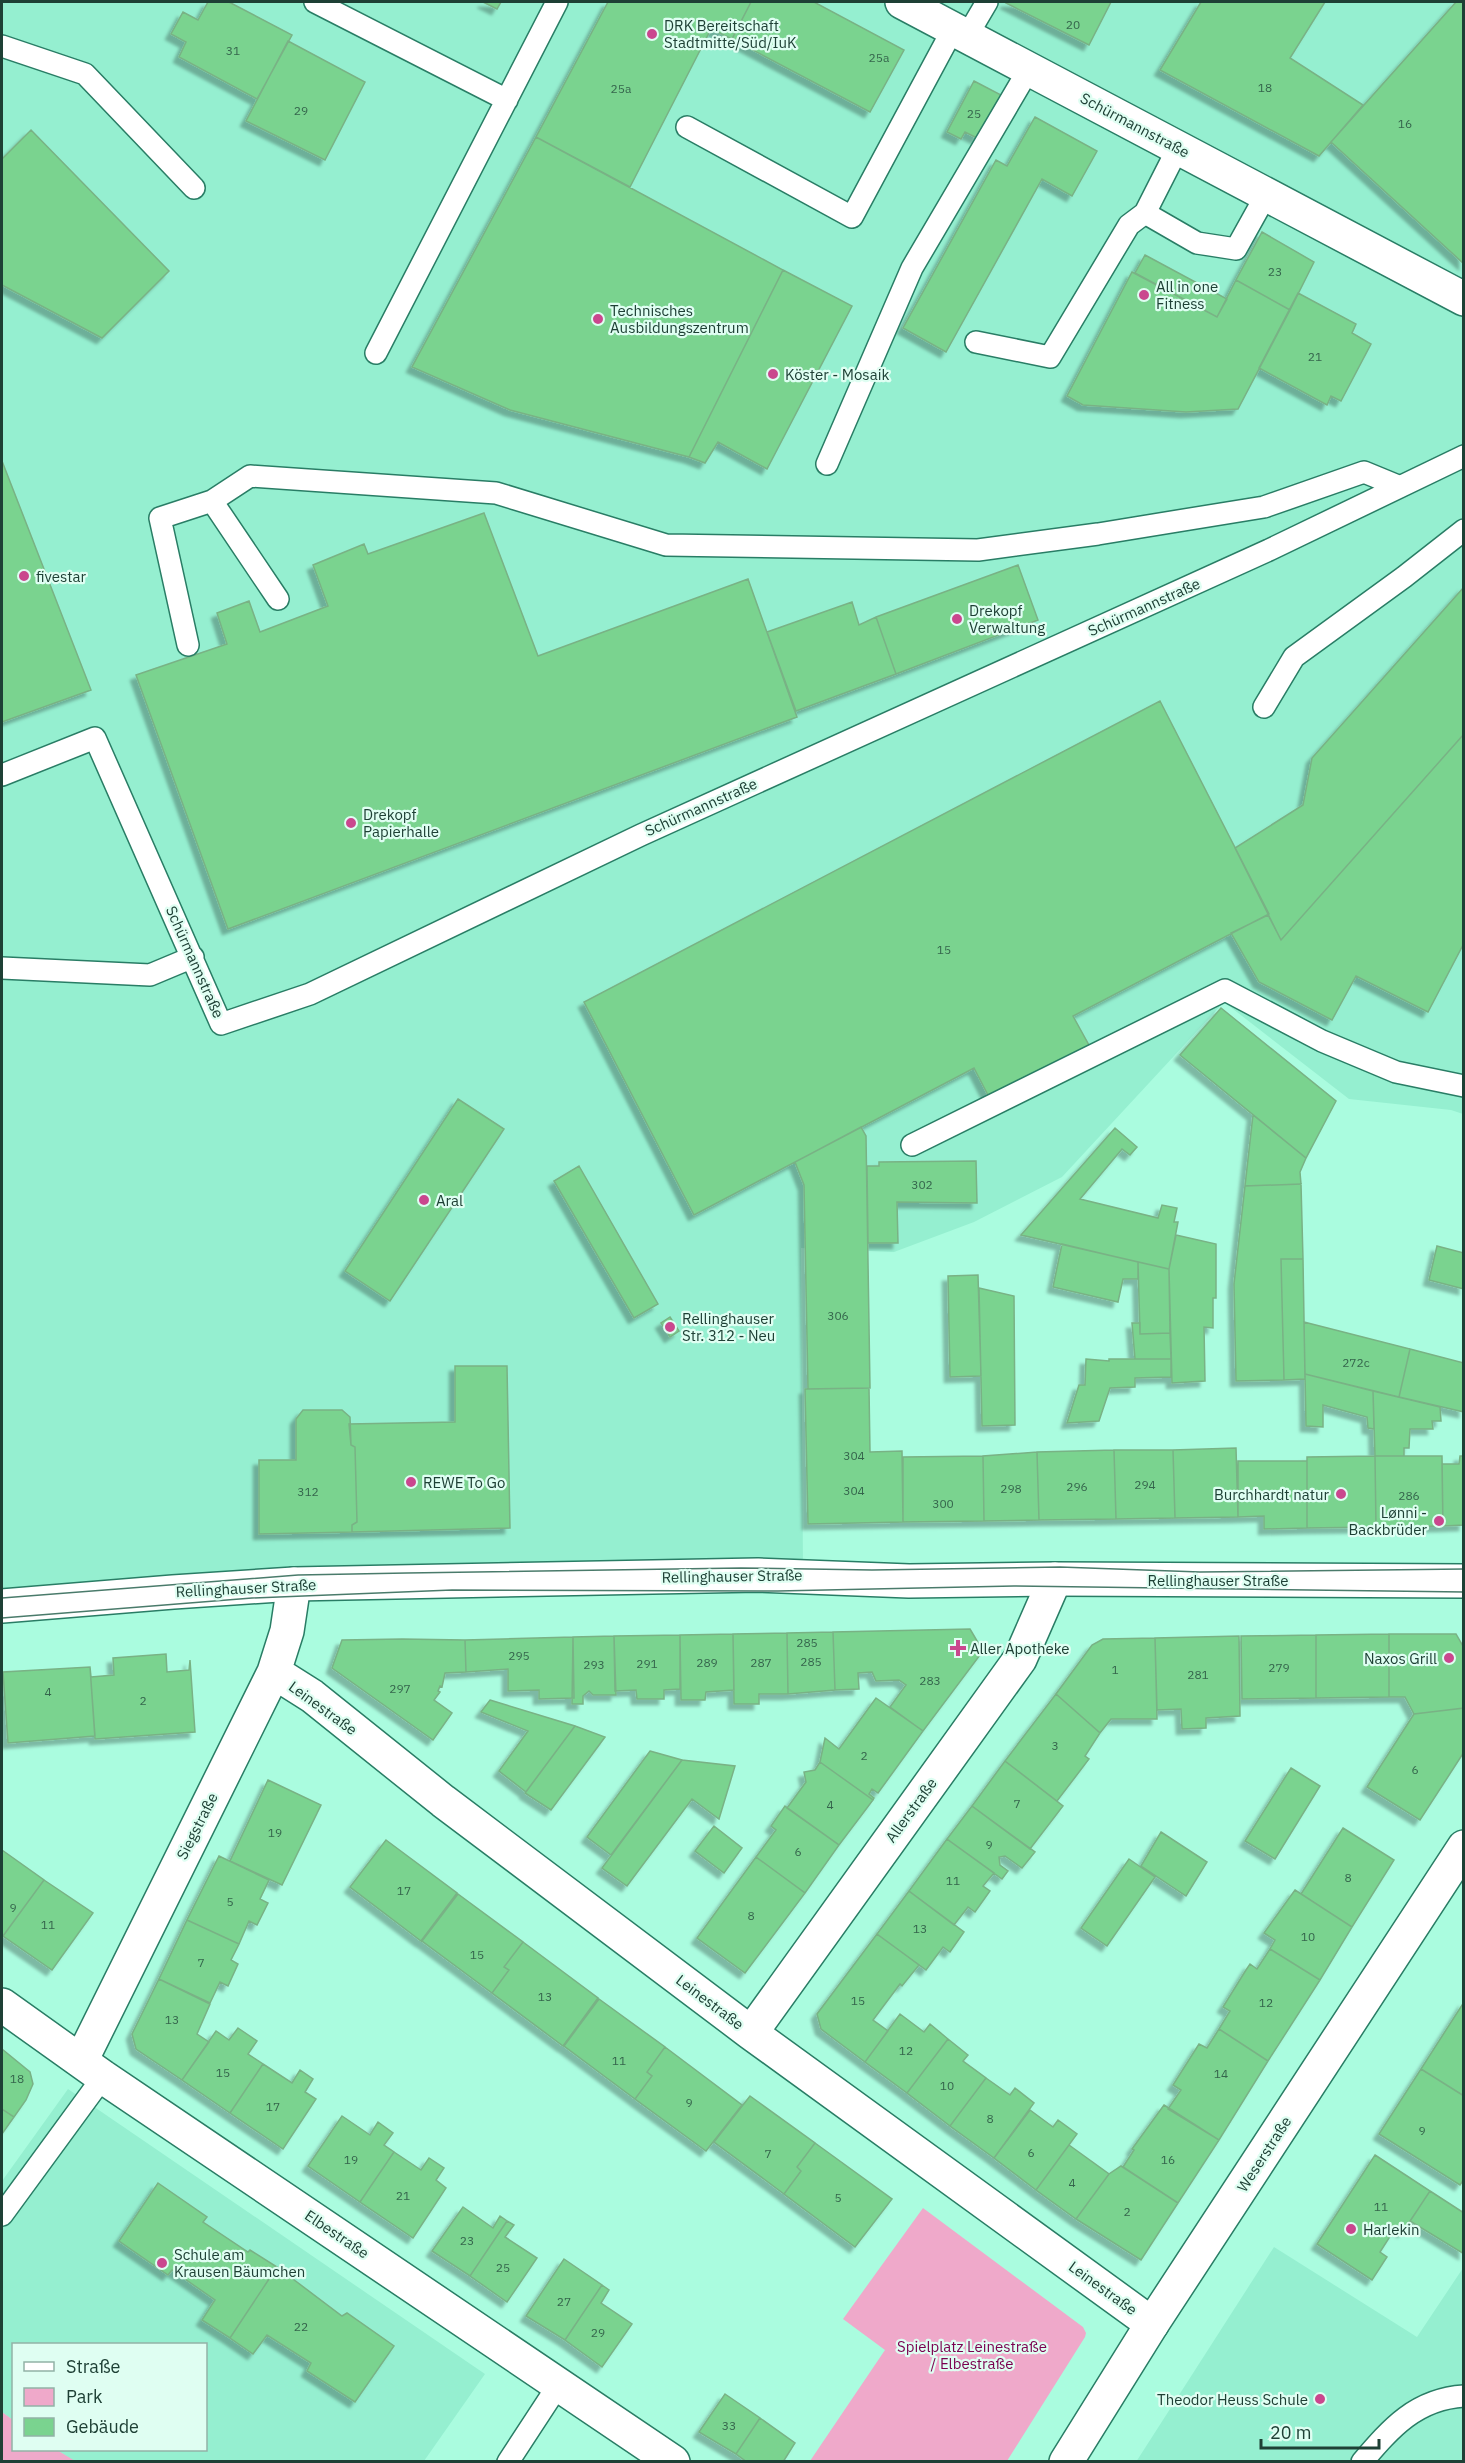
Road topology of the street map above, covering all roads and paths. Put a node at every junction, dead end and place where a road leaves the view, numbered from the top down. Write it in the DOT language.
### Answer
graph roads {
  1 [pos="315,2"];
  2 [pos="557,2"];
  3 [pos="902,2"];
  4 [pos="987,2"];
  5 [pos="948,21"];
  6 [pos="2,47"];
  7 [pos="1029,69"];
  8 [pos="507,100"];
  9 [pos="687,127"];
  10 [pos="1178,148"];
  11 [pos="194,188"];
  12 [pos="1266,195"];
  13 [pos="1145,213"];
  14 [pos="1464,299"];
  15 [pos="976,342"];
  16 [pos="376,353"];
  17 [pos="1464,456"];
  18 [pos="827,464"];
  19 [pos="1398,486"];
  20 [pos="212,501"];
  21 [pos="1464,530"];
  22 [pos="278,599"];
  23 [pos="188,645"];
  24 [pos="1264,707"];
  25 [pos="2,775"];
  26 [pos="193,957"];
  27 [pos="2,968"];
  28 [pos="1464,1086"];
  29 [pos="912,1145"];
  30 [pos="1055,1579"];
  31 [pos="1464,1581"];
  32 [pos="294,1584"];
  33 [pos="2,1606"];
  34 [pos="274,1672"];
  35 [pos="1464,1847"];
  36 [pos="2,2005"];
  37 [pos="751,2033"];
  38 [pos="92,2069"];
  39 [pos="2,2215"];
  40 [pos="1152,2324"];
  41 [pos="559,2384"];
  42 [pos="1464,2396"];
  43 [pos="508,2462"];
  44 [pos="674,2462"];
  45 [pos="1066,2462"];
  46 [pos="1362,2462"];
  1 -- 8 [label="lane"];
  2 -- 8 [label="lane"];
  3 -- 5 [label="street, Schürmannstraße"];
  4 -- 5 [label="lane"];
  5 -- 7 [label="street, Schürmannstraße"];
  5 -- 9 [label="lane"];
  6 -- 11 [label="lane"];
  7 -- 10 [label="street, Schürmannstraße"];
  7 -- 18 [label="lane"];
  8 -- 16 [label="lane"];
  10 -- 12 [label="street, Schürmannstraße"];
  10 -- 13 [label="lane"];
  12 -- 13 [label="lane"];
  12 -- 14 [label="street, Schürmannstraße"];
  13 -- 15 [label="lane"];
  17 -- 19 [label="lane, Schürmannstraße"];
  19 -- 20 [label="lane"];
  19 -- 26 [label="lane, Schürmannstraße"];
  20 -- 22 [label="lane"];
  20 -- 23 [label="lane"];
  21 -- 24 [label="lane"];
  25 -- 26 [label="lane, Schürmannstraße"];
  26 -- 27 [label="lane"];
  28 -- 29 [label="lane"];
  30 -- 31 [label="street, Rellinghauser Straße"];
  30 -- 32 [label="street, Rellinghauser Straße"];
  30 -- 37 [label="street, Allerstraße"];
  32 -- 33 [label="street, Rellinghauser Straße"];
  32 -- 34 [label="street, Siegstraße"];
  34 -- 37 [label="street, Leinestraße"];
  34 -- 38 [label="street, Siegstraße"];
  35 -- 40 [label="street, Weserstraße"];
  36 -- 38 [label="street, Elbestraße"];
  37 -- 40 [label="street, Leinestraße"];
  38 -- 39 [label="lane"];
  38 -- 41 [label="street, Elbestraße"];
  40 -- 45 [label="street, Weserstraße"];
  41 -- 43 [label="lane"];
  41 -- 44 [label="street, Elbestraße"];
  42 -- 46 [label="lane"];
}
